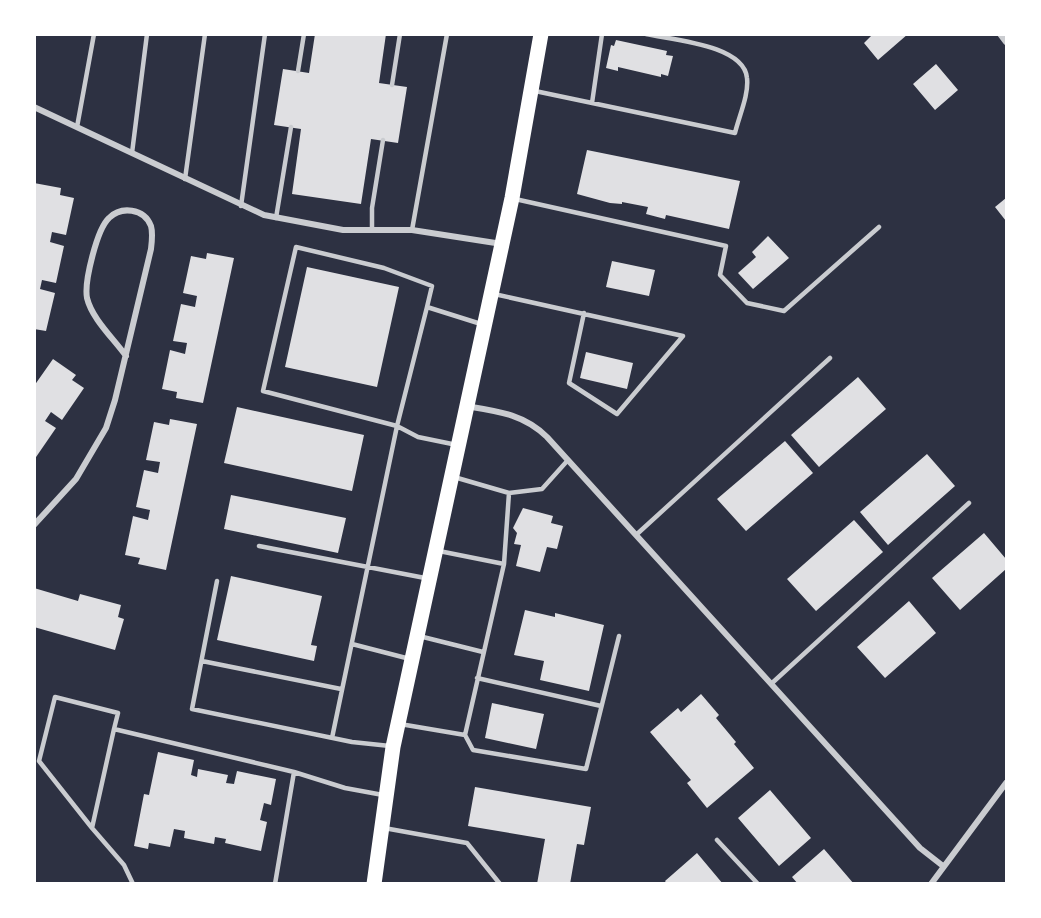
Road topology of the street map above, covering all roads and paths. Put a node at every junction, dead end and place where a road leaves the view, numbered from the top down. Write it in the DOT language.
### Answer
graph roads {
  1 [pos="94,34"];
  2 [pos="147,34"];
  3 [pos="205,34"];
  4 [pos="265,34"];
  5 [pos="304,34"];
  6 [pos="400,34"];
  7 [pos="447,34"];
  8 [pos="540,34"];
  9 [pos="602,34"];
  10 [pos="646,34"];
  11 [pos="1000,34"];
  12 [pos="1006,42"];
  13 [pos="298,71"];
  14 [pos="392,85"];
  15 [pos="532,91"];
  16 [pos="592,103"];
  17 [pos="34,107"];
  18 [pos="77,127"];
  19 [pos="291,127"];
  20 [pos="383,140"];
  21 [pos="132,153"];
  22 [pos="185,179"];
  23 [pos="512,198"];
  24 [pos="241,206"];
  25 [pos="276,218"];
  26 [pos="879,226"];
  27 [pos="372,229"];
  28 [pos="412,230"];
  29 [pos="502,244"];
  30 [pos="491,294"];
  31 [pos="427,307"];
  32 [pos="584,314"];
  33 [pos="484,325"];
  34 [pos="126,356"];
  35 [pos="830,358"];
  36 [pos="466,406"];
  37 [pos="397,426"];
  38 [pos="457,445"];
  39 [pos="568,460"];
  40 [pos="451,476"];
  41 [pos="508,493"];
  42 [pos="969,503"];
  43 [pos="34,525"];
  44 [pos="636,534"];
  45 [pos="259,546"];
  46 [pos="435,551"];
  47 [pos="504,564"];
  48 [pos="368,566"];
  49 [pos="428,578"];
  50 [pos="217,581"];
  51 [pos="416,635"];
  52 [pos="619,636"];
  53 [pos="352,644"];
  54 [pos="483,652"];
  55 [pos="410,659"];
  56 [pos="202,661"];
  57 [pos="477,678"];
  58 [pos="771,684"];
  59 [pos="341,689"];
  60 [pos="601,706"];
  61 [pos="397,724"];
  62 [pos="114,729"];
  63 [pos="465,735"];
  64 [pos="332,738"];
  65 [pos="393,747"];
  66 [pos="294,772"];
  67 [pos="1006,783"];
  68 [pos="386,795"];
  69 [pos="92,828"];
  70 [pos="381,828"];
  71 [pos="717,840"];
  72 [pos="943,866"];
  73 [pos="133,884"];
  74 [pos="275,884"];
  75 [pos="374,884"];
  76 [pos="500,884"];
  77 [pos="758,884"];
  78 [pos="931,884"];
  1 -- 18 [label="lane"];
  2 -- 21 [label="lane"];
  3 -- 22 [label="lane"];
  4 -- 24 [label="lane"];
  5 -- 13 [label="lane"];
  6 -- 14 [label="lane"];
  7 -- 28 [label="lane"];
  8 -- 15 [label="main road"];
  9 -- 16 [label="lane"];
  10 -- 16 [label="lane"];
  11 -- 12 [label="street"];
  15 -- 16 [label="lane"];
  15 -- 23 [label="main road"];
  17 -- 18 [label="street"];
  18 -- 21 [label="street"];
  19 -- 25 [label="lane"];
  20 -- 27 [label="lane"];
  21 -- 22 [label="street"];
  22 -- 24 [label="street"];
  23 -- 26 [label="lane"];
  23 -- 29 [label="main road"];
  24 -- 25 [label="street"];
  25 -- 27 [label="street"];
  27 -- 28 [label="street"];
  28 -- 29 [label="street"];
  29 -- 30 [label="main road"];
  30 -- 32 [label="lane"];
  30 -- 33 [label="main road"];
  31 -- 33 [label="lane"];
  31 -- 37 [label="lane"];
  31 -- 37 [label="lane"];
  32 -- 32 [label="lane"];
  33 -- 36 [label="main road"];
  34 -- 34 [label="street"];
  34 -- 43 [label="street"];
  35 -- 44 [label="lane"];
  36 -- 38 [label="main road"];
  36 -- 39 [label="street"];
  37 -- 38 [label="lane"];
  37 -- 48 [label="lane"];
  38 -- 40 [label="main road"];
  39 -- 41 [label="lane"];
  39 -- 44 [label="street"];
  40 -- 41 [label="lane"];
  40 -- 46 [label="main road"];
  41 -- 47 [label="lane"];
  42 -- 58 [label="lane"];
  44 -- 58 [label="street"];
  45 -- 48 [label="lane"];
  46 -- 47 [label="lane"];
  46 -- 49 [label="main road"];
  47 -- 54 [label="lane"];
  48 -- 49 [label="lane"];
  48 -- 53 [label="lane"];
  49 -- 51 [label="main road"];
  50 -- 56 [label="lane"];
  51 -- 54 [label="lane"];
  51 -- 55 [label="main road"];
  52 -- 60 [label="lane"];
  53 -- 55 [label="lane"];
  53 -- 59 [label="lane"];
  54 -- 57 [label="lane"];
  55 -- 61 [label="main road"];
  56 -- 59 [label="lane"];
  56 -- 64 [label="lane"];
  57 -- 60 [label="lane"];
  57 -- 63 [label="lane"];
  58 -- 72 [label="street"];
  59 -- 64 [label="lane"];
  60 -- 63 [label="lane"];
  61 -- 63 [label="lane"];
  61 -- 65 [label="main road"];
  62 -- 66 [label="lane"];
  62 -- 69 [label="lane"];
  62 -- 69 [label="lane"];
  64 -- 65 [label="lane"];
  65 -- 68 [label="main road"];
  66 -- 68 [label="lane"];
  66 -- 74 [label="lane"];
  67 -- 72 [label="street"];
  68 -- 70 [label="main road"];
  69 -- 73 [label="lane"];
  70 -- 75 [label="main road"];
  70 -- 76 [label="lane"];
  71 -- 77 [label="lane"];
  72 -- 78 [label="street"];
}
